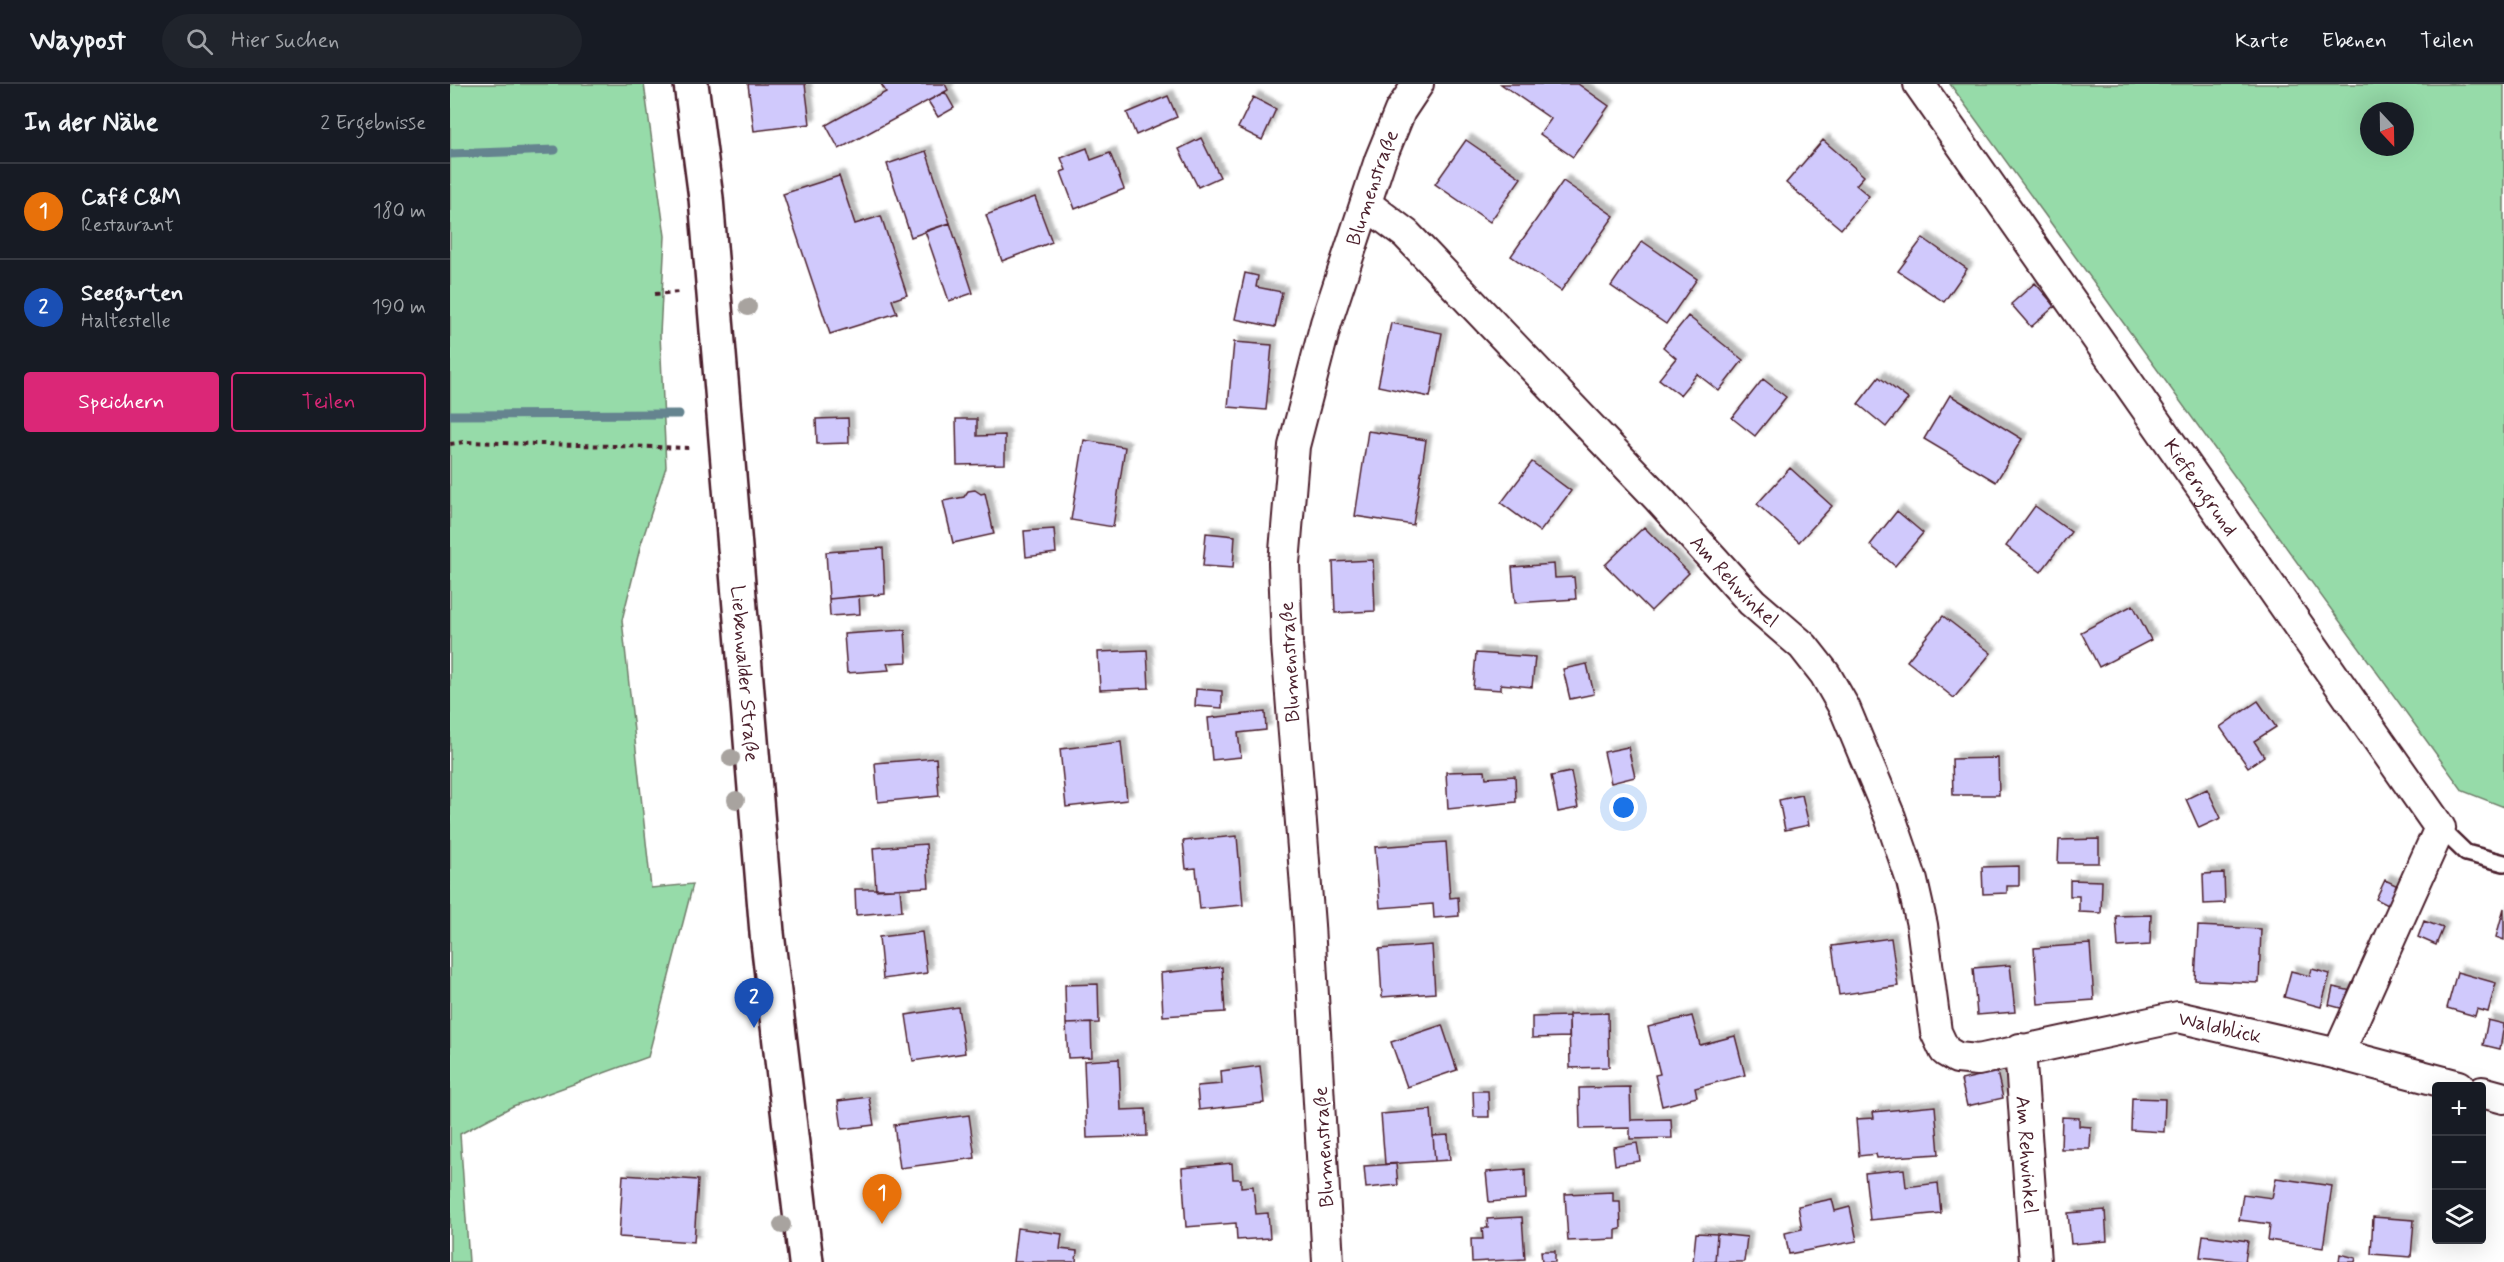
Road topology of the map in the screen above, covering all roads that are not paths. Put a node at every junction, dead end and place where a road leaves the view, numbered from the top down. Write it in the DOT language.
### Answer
graph roads {
  1 [pos="691,84"];
  2 [pos="1418,84"];
  3 [pos="1920,84"];
  4 [pos="1366,204"];
  5 [pos="2440,828"];
  6 [pos="2504,863"];
  7 [pos="2020,1049"];
  8 [pos="1945,1051"];
  9 [pos="2338,1054"];
  10 [pos="2444,1082"];
  11 [pos="2486,1093"];
  12 [pos="2504,1098"];
  13 [pos="806,1262"];
  14 [pos="1328,1262"];
  15 [pos="2035,1262"];
  1 -- 13 [label="main road, Liebenwalder Straße"];
  2 -- 4 [label="street, Blumenstraße"];
  3 -- 5 [label="street, Kieferngrund"];
  4 -- 8 [label="street, Am Rehwinkel"];
  4 -- 14 [label="street, Blumenstraße"];
  5 -- 6 [label="lane, Kieferngrund"];
  5 -- 9 [label="street"];
  7 -- 8 [label="street, Waldblick"];
  7 -- 9 [label="street, Waldblick"];
  7 -- 15 [label="street, Am Rehwinkel"];
  9 -- 10 [label="street, Waldblick"];
  11 -- 12 [label="street"];
}
